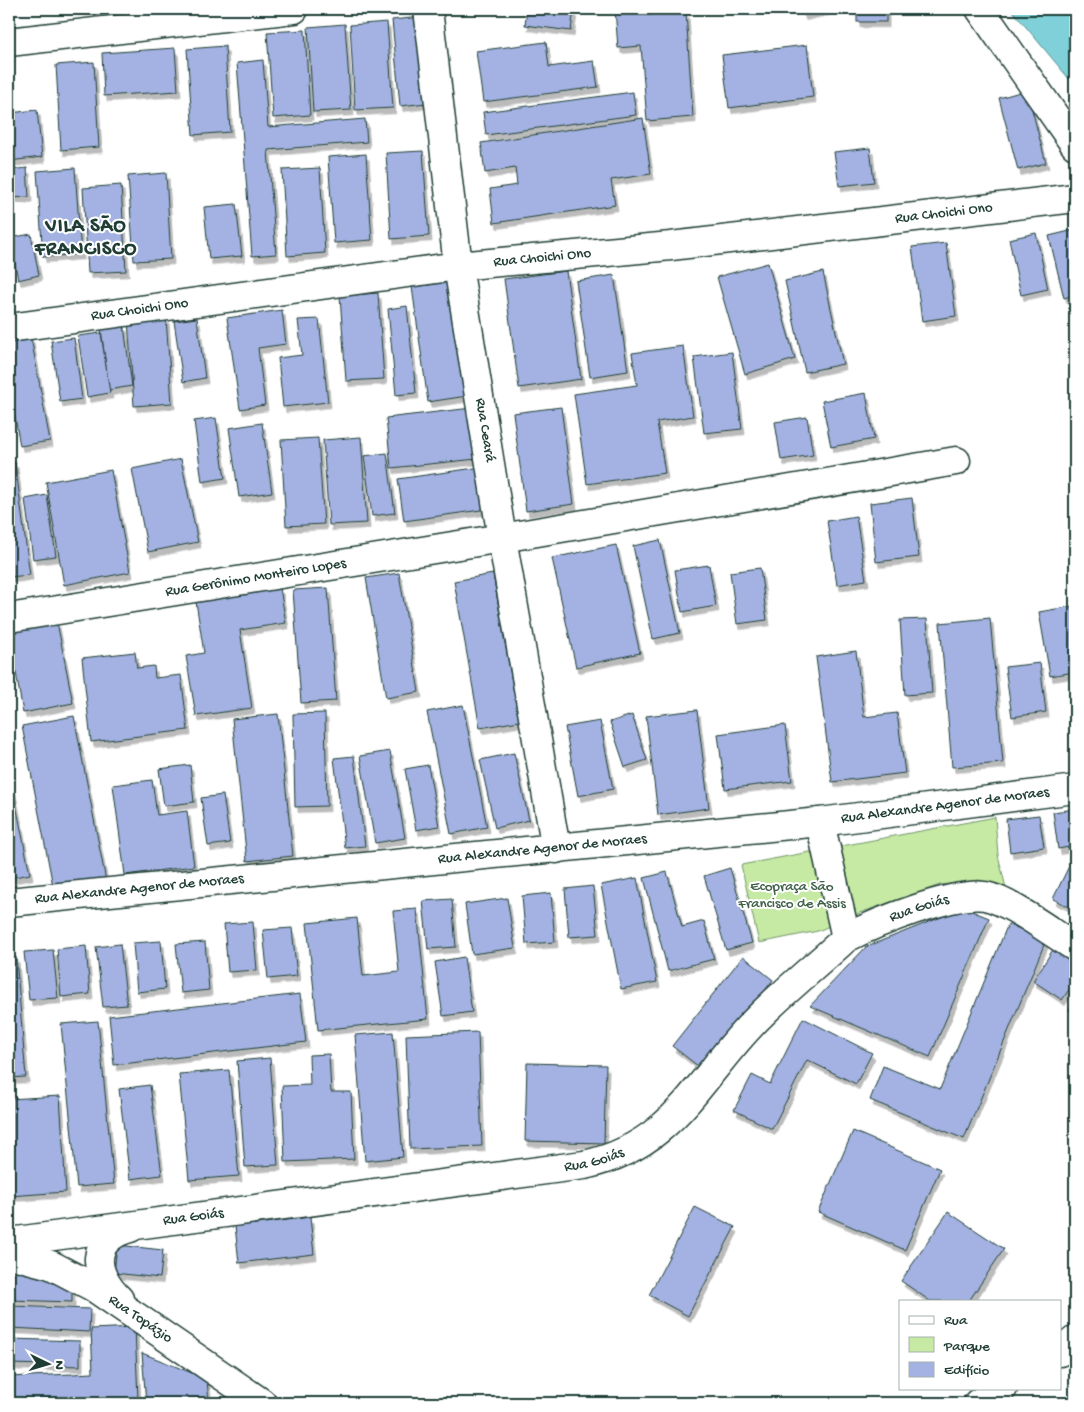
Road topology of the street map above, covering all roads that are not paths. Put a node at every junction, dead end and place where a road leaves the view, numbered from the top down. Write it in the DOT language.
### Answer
graph roads {
  1 [pos="294,9"];
  2 [pos="428,9"];
  3 [pos="980,9"];
  4 [pos="9,42"];
  5 [pos="1075,144"];
  6 [pos="1075,198"];
  7 [pos="458,266"];
  8 [pos="9,328"];
  9 [pos="956,461"];
  10 [pos="502,538"];
  11 [pos="9,618"];
  12 [pos="1075,788"];
  13 [pos="820,822"];
  14 [pos="556,849"];
  15 [pos="9,902"];
  16 [pos="846,938"];
  17 [pos="1075,947"];
  18 [pos="153,1222"];
  19 [pos="9,1242"];
  20 [pos="9,1254"];
  21 [pos="160,1334"];
  22 [pos="1075,1340"];
  23 [pos="1062,1350"];
  24 [pos="1001,1390"];
  25 [pos="262,1403"];
  26 [pos="978,1403"];
  1 -- 4 [label="street"];
  2 -- 7 [label="street, Rua Ceará"];
  3 -- 5 [label="street"];
  6 -- 7 [label="street, Rua Choichi Ono"];
  7 -- 8 [label="street, Rua Choichi Ono"];
  7 -- 10 [label="street, Rua Ceará"];
  9 -- 10 [label="street, Rua Gerônimo Monteiro Lopes"];
  10 -- 11 [label="street, Rua Gerônimo Monteiro Lopes"];
  10 -- 14 [label="street, Rua Ceará"];
  12 -- 13 [label="street, Rua Alexandre Agenor de Moraes"];
  13 -- 14 [label="street, Rua Alexandre Agenor de Moraes"];
  13 -- 16 [label="street"];
  14 -- 15 [label="street, Rua Alexandre Agenor de Moraes"];
  16 -- 17 [label="street, Rua Goiás"];
  16 -- 18 [label="street, Rua Goiás"];
  18 -- 19 [label="street, Rua Goiás"];
  18 -- 21 [label="street"];
  20 -- 21 [label="street, Rua Topázio"];
  21 -- 25 [label="street, Rua Topázio"];
  22 -- 23 [label="street"];
  24 -- 26 [label="street"];
}
